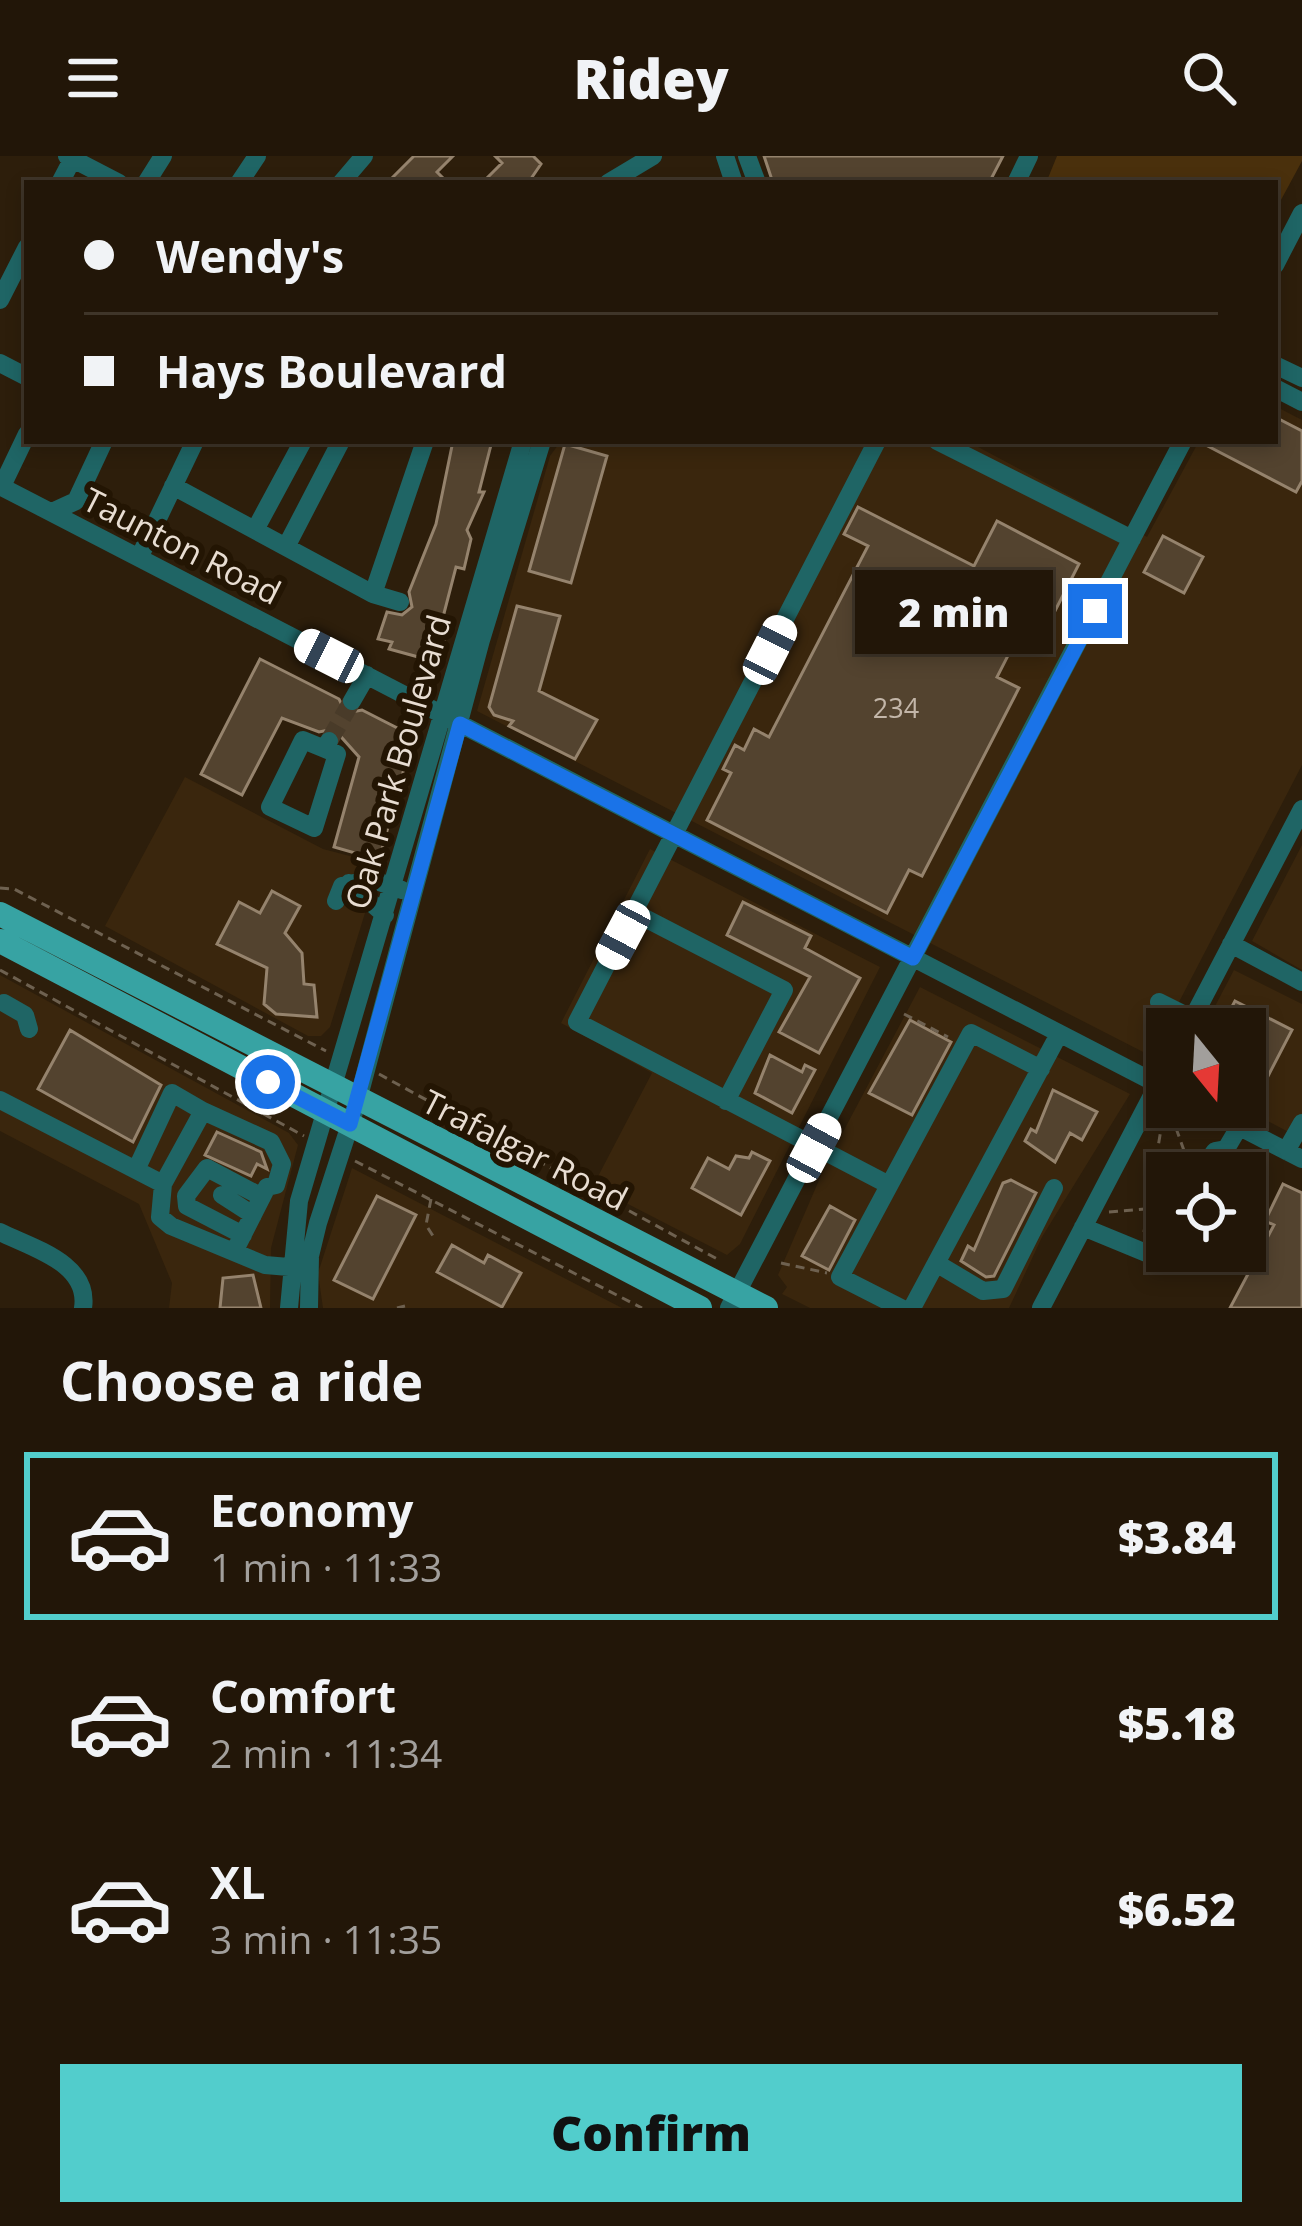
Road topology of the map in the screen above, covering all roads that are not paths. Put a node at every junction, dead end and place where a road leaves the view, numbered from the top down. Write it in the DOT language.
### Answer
graph roads {
  1 [pos="364,156"];
  2 [pos="653,156"];
  3 [pos="71,157"];
  4 [pos="113,180"];
  5 [pos="344,180"];
  6 [pos="613,180"];
  7 [pos="1302,213"];
  8 [pos="24,253"];
  9 [pos="1278,259"];
  10 [pos="0,300"];
  11 [pos="24,440"];
  12 [pos="103,444"];
  13 [pos="193,444"];
  14 [pos="301,444"];
  15 [pos="339,444"];
  16 [pos="424,444"];
  17 [pos="522,444"];
  18 [pos="541,444"];
  19 [pos="875,444"];
  20 [pos="943,444"];
  21 [pos="1181,444"];
  22 [pos="172,485"];
  23 [pos="1,486"];
  24 [pos="52,512"];
  25 [pos="255,530"];
  26 [pos="1132,539"];
  27 [pos="286,547"];
  28 [pos="140,558"];
  29 [pos="373,594"];
  30 [pos="400,602"];
  31 [pos="367,675"];
  32 [pos="352,701"];
  33 [pos="453,720"];
  34 [pos="327,745"];
  35 [pos="1302,809"];
  36 [pos="676,836"];
  37 [pos="349,883"];
  38 [pos="394,887"];
  39 [pos="413,894"];
  40 [pos="336,901"];
  41 [pos="635,913"];
  42 [pos="0,914"];
  43 [pos="386,915"];
  44 [pos="0,941"];
  45 [pos="1231,944"];
  46 [pos="913,958"];
  47 [pos="1302,982"];
  48 [pos="1159,1002"];
  49 [pos="4,1003"];
  50 [pos="1167,1008"];
  51 [pos="1198,1008"];
  52 [pos="29,1029"];
  53 [pos="1059,1034"];
  54 [pos="1041,1069"];
  55 [pos="1146,1072"];
  56 [pos="0,1100"];
  57 [pos="726,1101"];
  58 [pos="343,1106"];
  59 [pos="203,1111"];
  60 [pos="1146,1112"];
  61 [pos="1302,1123"];
  62 [pos="1238,1128"];
  63 [pos="1241,1128"];
  64 [pos="814,1148"];
  65 [pos="1226,1149"];
  66 [pos="1214,1152"];
  67 [pos="1226,1152"];
  68 [pos="1294,1155"];
  69 [pos="136,1170"];
  70 [pos="163,1184"];
  71 [pos="889,1185"];
  72 [pos="1054,1187"];
  73 [pos="221,1195"];
  74 [pos="261,1200"];
  75 [pos="1082,1227"];
  76 [pos="0,1232"];
  77 [pos="238,1244"];
  78 [pos="1146,1250"];
  79 [pos="289,1267"];
  80 [pos="933,1268"];
  81 [pos="734,1300"];
  82 [pos="83,1308"];
  83 [pos="289,1308"];
  84 [pos="309,1308"];
  85 [pos="700,1308"];
  86 [pos="766,1308"];
  87 [pos="902,1308"];
  88 [pos="912,1308"];
  89 [pos="996,1308"];
  90 [pos="1041,1308"];
  1 -- 5 [label="street"];
  2 -- 6 [label="street"];
  3 -- 4 [label="street"];
  7 -- 9 [label="street"];
  8 -- 10 [label="street"];
  11 -- 23 [label="street"];
  12 -- 24 [label="street"];
  13 -- 22 [label="street"];
  14 -- 25 [label="street"];
  15 -- 27 [label="street"];
  16 -- 29 [label="street"];
  17 -- 33 [label="street, Oak Park Boulevard"];
  18 -- 33 [label="street, Oak Park Boulevard"];
  19 -- 36 [label="street"];
  20 -- 26 [label="street"];
  21 -- 26 [label="street"];
  22 -- 25 [label="street"];
  22 -- 28 [label="street"];
  23 -- 24 [label="street, Taunton Road"];
  24 -- 28 [label="street, Taunton Road"];
  25 -- 27 [label="street"];
  26 -- 46 [label="street"];
  27 -- 29 [label="street"];
  28 -- 31 [label="street, Taunton Road"];
  29 -- 30 [label="street"];
  31 -- 32 [label="street"];
  31 -- 33 [label="street, Taunton Road"];
  33 -- 36 [label="street, Taunton Road"];
  33 -- 38 [label="street, Oak Park Boulevard"];
  33 -- 39 [label="street, Oak Park Boulevard"];
  34 -- 34 [label="street"];
  35 -- 45 [label="street"];
  36 -- 41 [label="street"];
  36 -- 46 [label="street, Taunton Road"];
  37 -- 38 [label="street"];
  37 -- 40 [label="street"];
  37 -- 43 [label="street"];
  38 -- 39 [label="street"];
  38 -- 43 [label="street, Oak Park Boulevard"];
  39 -- 58 [label="street, Oak Park Boulevard"];
  41 -- 57 [label="street"];
  41 -- 57 [label="street"];
  42 -- 58 [label="main road, Trafalgar Road"];
  43 -- 58 [label="street, Oak Park Boulevard"];
  44 -- 58 [label="main road, Trafalgar Road"];
  45 -- 47 [label="street"];
  45 -- 51 [label="street"];
  46 -- 53 [label="street, Taunton Road"];
  46 -- 64 [label="street"];
  48 -- 50 [label="street"];
  49 -- 52 [label="street"];
  53 -- 54 [label="street"];
  53 -- 55 [label="street, Taunton Road"];
  54 -- 71 [label="street"];
  54 -- 80 [label="street"];
  56 -- 69 [label="street"];
  57 -- 64 [label="street"];
  58 -- 79 [label="street"];
  58 -- 81 [label="main road, Trafalgar Road"];
  58 -- 84 [label="street"];
  58 -- 85 [label="main road, Trafalgar Road"];
  59 -- 69 [label="street"];
  59 -- 70 [label="street"];
  59 -- 74 [label="street"];
  60 -- 75 [label="street"];
  61 -- 68 [label="street"];
  62 -- 65 [label="street"];
  63 -- 68 [label="street"];
  64 -- 71 [label="street"];
  64 -- 81 [label="street"];
  65 -- 66 [label="street"];
  65 -- 67 [label="street"];
  69 -- 70 [label="street"];
  70 -- 77 [label="street"];
  71 -- 87 [label="street"];
  72 -- 80 [label="street"];
  73 -- 74 [label="street"];
  74 -- 77 [label="street"];
  74 -- 77 [label="street"];
  75 -- 78 [label="street"];
  75 -- 90 [label="street"];
  76 -- 82 [label="street"];
  77 -- 79 [label="street"];
  79 -- 83 [label="street"];
  80 -- 88 [label="street"];
  80 -- 89 [label="street"];
  81 -- 86 [label="main road, Trafalgar Road"];
}
